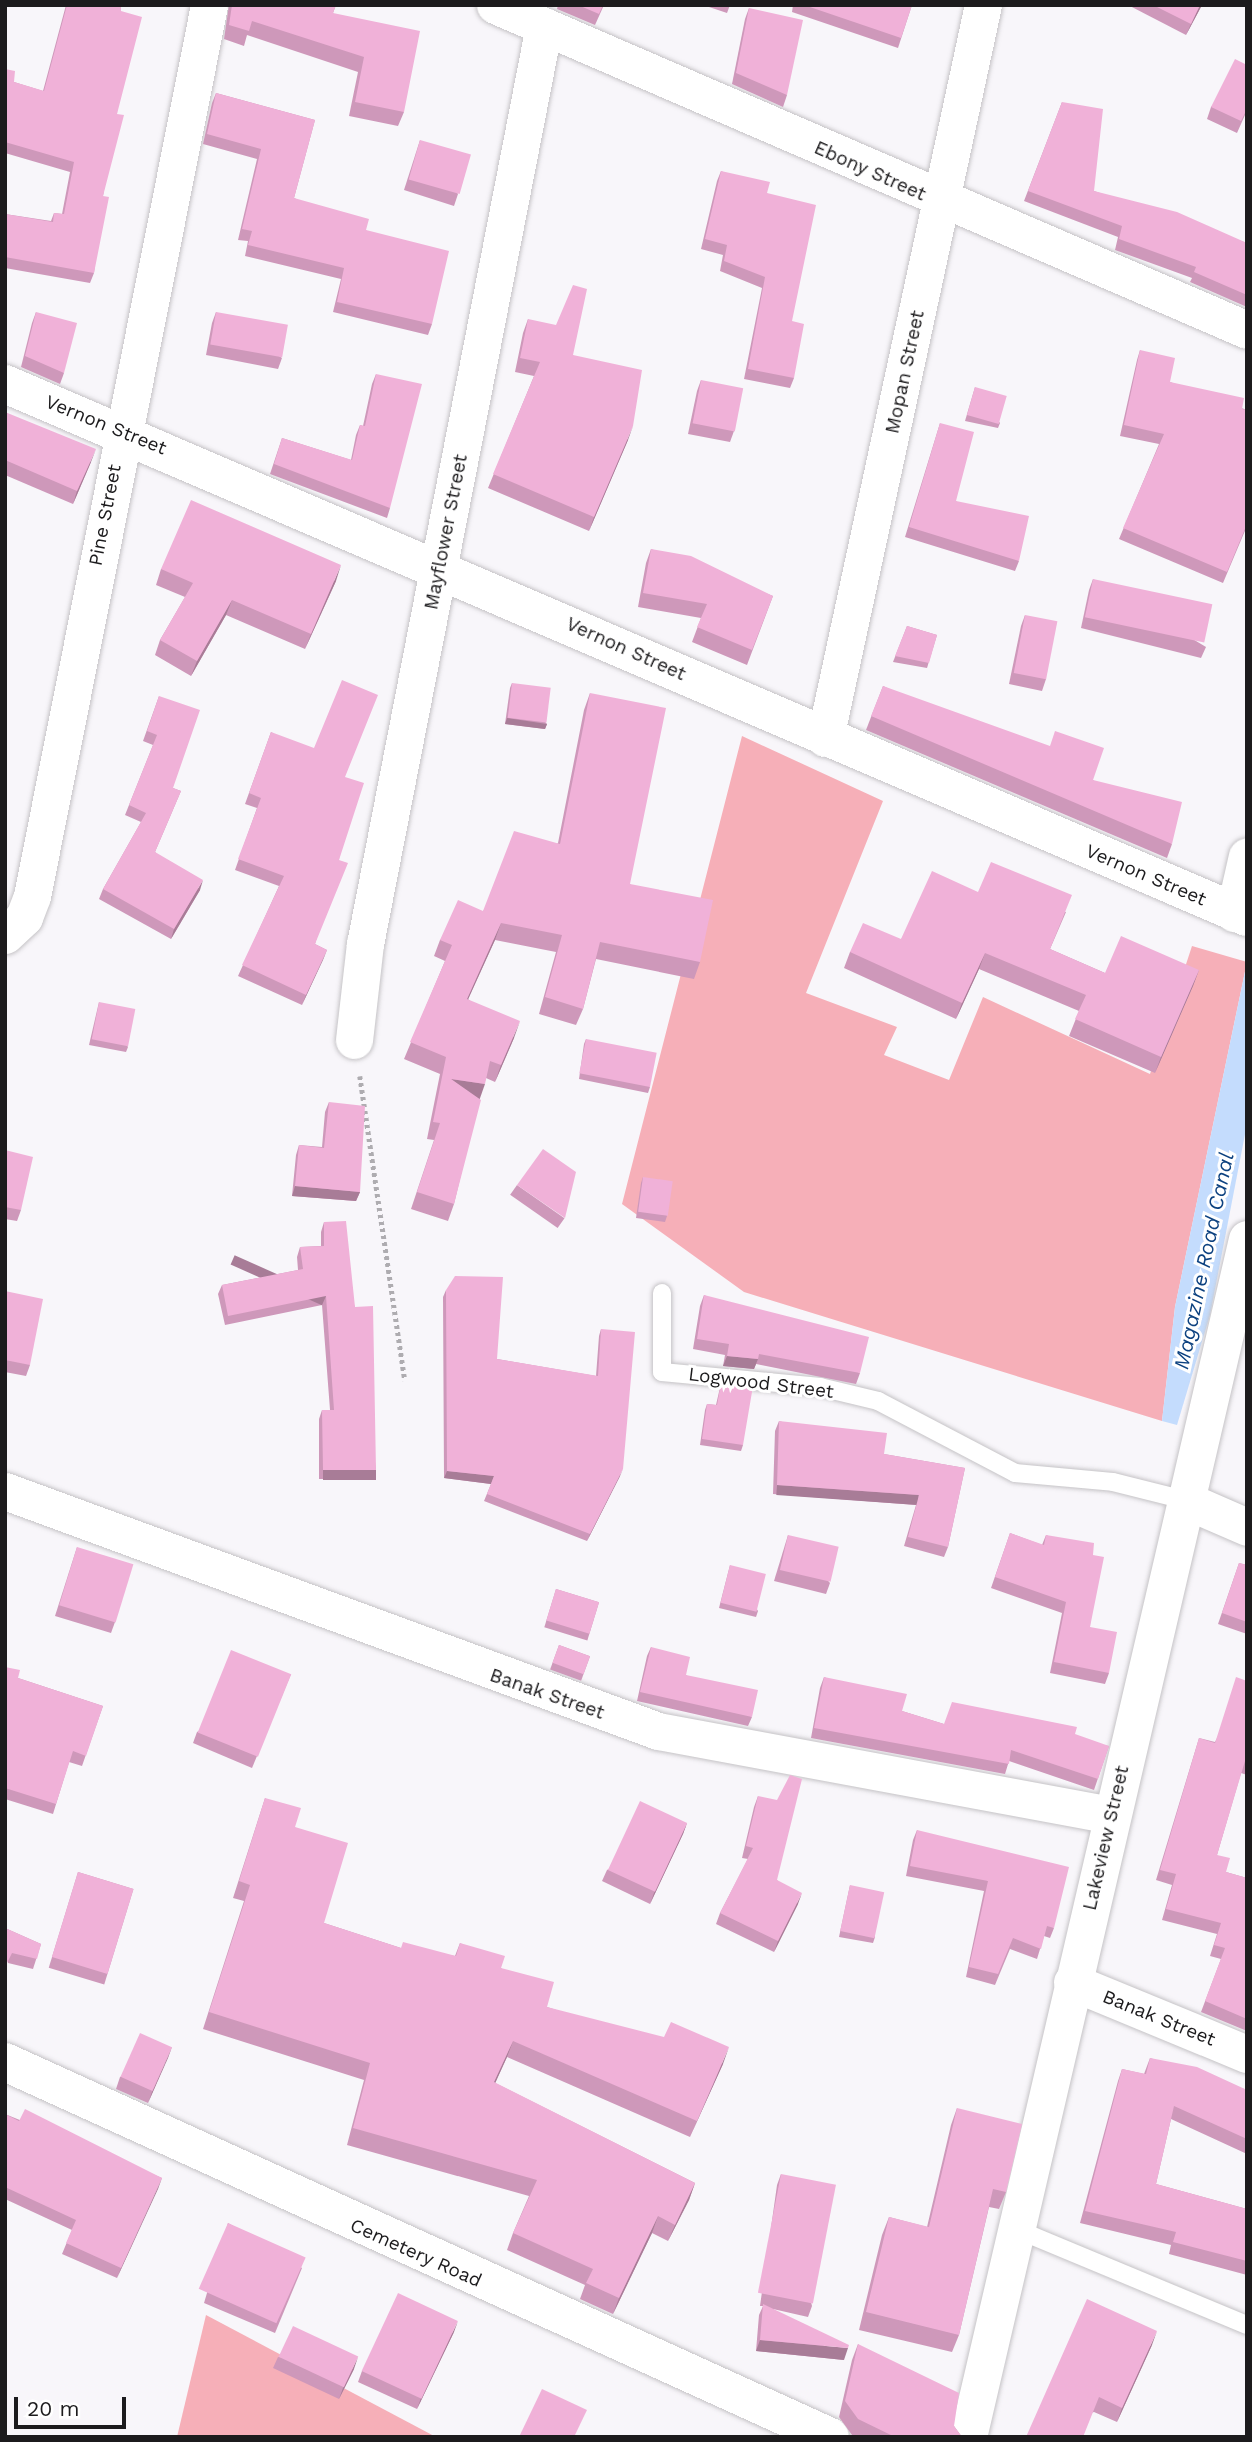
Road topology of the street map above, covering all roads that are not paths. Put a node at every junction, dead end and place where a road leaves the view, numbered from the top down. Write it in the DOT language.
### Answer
graph roads {
  1 [pos="209,5"];
  2 [pos="495,5"];
  3 [pos="983,5"];
  4 [pos="544,26"];
  5 [pos="943,204"];
  6 [pos="1247,330"];
  7 [pos="5,383"];
  8 [pos="121,431"];
  9 [pos="439,565"];
  10 [pos="825,738"];
  11 [pos="1247,856"];
  12 [pos="1241,915"];
  13 [pos="5,935"];
  14 [pos="354,1040"];
  15 [pos="1247,1239"];
  16 [pos="662,1293"];
  17 [pos="5,1491"];
  18 [pos="1185,1500"];
  19 [pos="1247,1527"];
  20 [pos="1111,1815"];
  21 [pos="1072,1982"];
  22 [pos="1247,2054"];
  23 [pos="5,2062"];
  24 [pos="1016,2229"];
  25 [pos="1247,2325"];
  26 [pos="830,2437"];
  27 [pos="968,2437"];
  1 -- 8 [label="street, Pine Street"];
  2 -- 4 [label="street, Ebony Street"];
  3 -- 5 [label="street, Mopan Street"];
  4 -- 5 [label="street, Ebony Street"];
  4 -- 9 [label="street, Mayflower Street"];
  5 -- 6 [label="street, Ebony Street"];
  5 -- 10 [label="street, Mopan Street"];
  7 -- 8 [label="main road, Vernon Street"];
  8 -- 9 [label="main road, Vernon Street"];
  8 -- 13 [label="street, Pine Street"];
  9 -- 10 [label="main road, Vernon Street"];
  9 -- 14 [label="street, Mayflower Street"];
  10 -- 12 [label="main road, Vernon Street"];
  11 -- 12 [label="street"];
  15 -- 18 [label="street, Lakeview Street"];
  16 -- 18 [label="lane, Logwood Street"];
  17 -- 20 [label="street, Banak Street"];
  18 -- 19 [label="street, Logwood Street"];
  18 -- 20 [label="street, Lakeview Street"];
  20 -- 21 [label="street, Lakeview Street"];
  21 -- 22 [label="street, Banak Street"];
  21 -- 24 [label="street, Lakeview Street"];
  23 -- 26 [label="main road, Cemetery Road"];
  24 -- 25 [label="lane"];
  24 -- 27 [label="street, Lakeview Street"];
}
